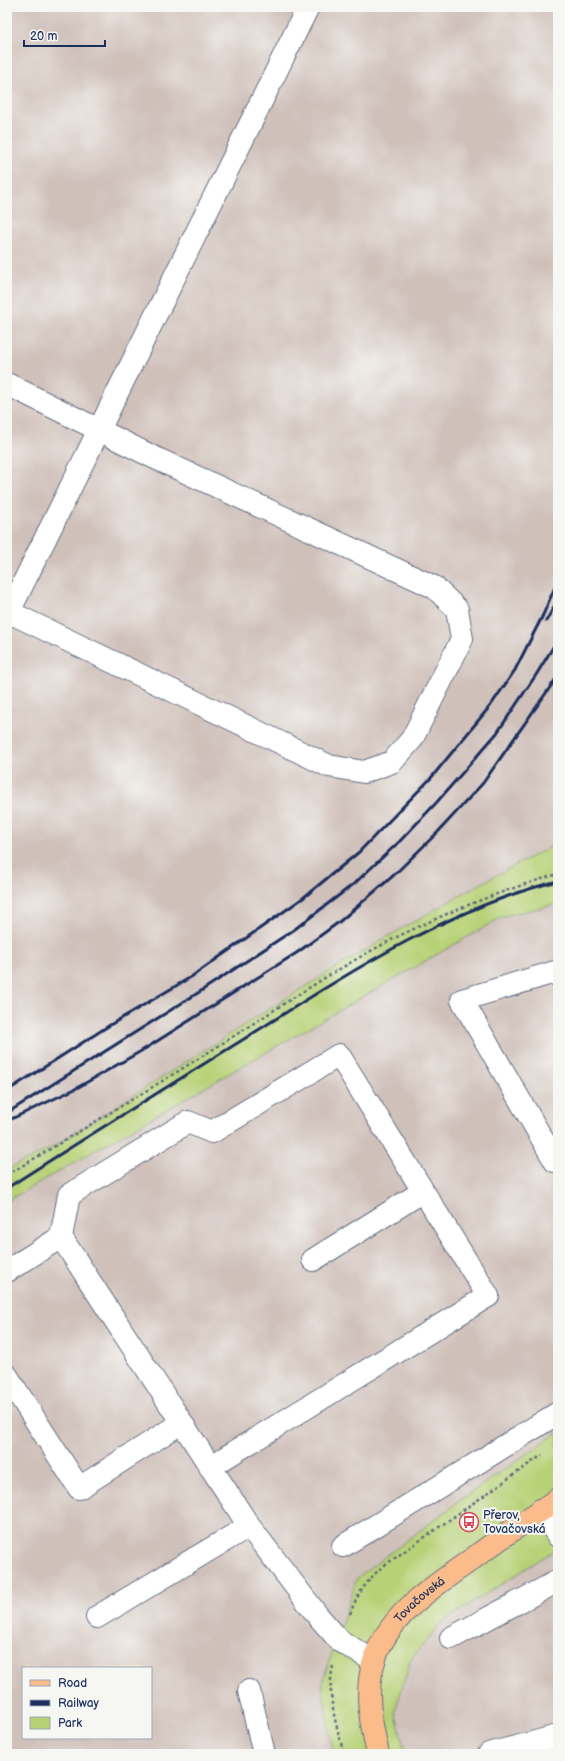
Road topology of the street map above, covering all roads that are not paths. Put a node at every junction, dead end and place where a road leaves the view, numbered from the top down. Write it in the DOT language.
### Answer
graph roads {
  1 [pos="308,7"];
  2 [pos="7,384"];
  3 [pos="99,430"];
  4 [pos="8,614"];
  5 [pos="558,971"];
  6 [pos="558,1161"];
  7 [pos="422,1192"];
  8 [pos="61,1237"];
  9 [pos="313,1260"];
  10 [pos="7,1271"];
  11 [pos="7,1376"];
  12 [pos="558,1413"];
  13 [pos="181,1423"];
  14 [pos="210,1467"];
  15 [pos="550,1505"];
  16 [pos="249,1526"];
  17 [pos="558,1536"];
  18 [pos="343,1546"];
  19 [pos="558,1581"];
  20 [pos="97,1617"];
  21 [pos="451,1638"];
  22 [pos="374,1661"];
  23 [pos="249,1691"];
  24 [pos="558,1736"];
  25 [pos="264,1754"];
  26 [pos="378,1754"];
  27 [pos="488,1754"];
  1 -- 3 [label="lane"];
  2 -- 3 [label="lane"];
  3 -- 4 [label="lane"];
  3 -- 4 [label="lane"];
  5 -- 6 [label="lane"];
  7 -- 8 [label="lane"];
  7 -- 9 [label="lane"];
  7 -- 14 [label="lane"];
  8 -- 10 [label="lane"];
  8 -- 13 [label="lane"];
  11 -- 13 [label="lane"];
  12 -- 18 [label="lane"];
  13 -- 14 [label="lane"];
  14 -- 16 [label="lane"];
  15 -- 17 [label="lane"];
  15 -- 22 [label="main road, Tovačovská"];
  16 -- 20 [label="lane"];
  16 -- 22 [label="lane"];
  19 -- 21 [label="lane"];
  22 -- 26 [label="main road, Tovačovská"];
  23 -- 25 [label="lane"];
  24 -- 27 [label="lane"];
}
